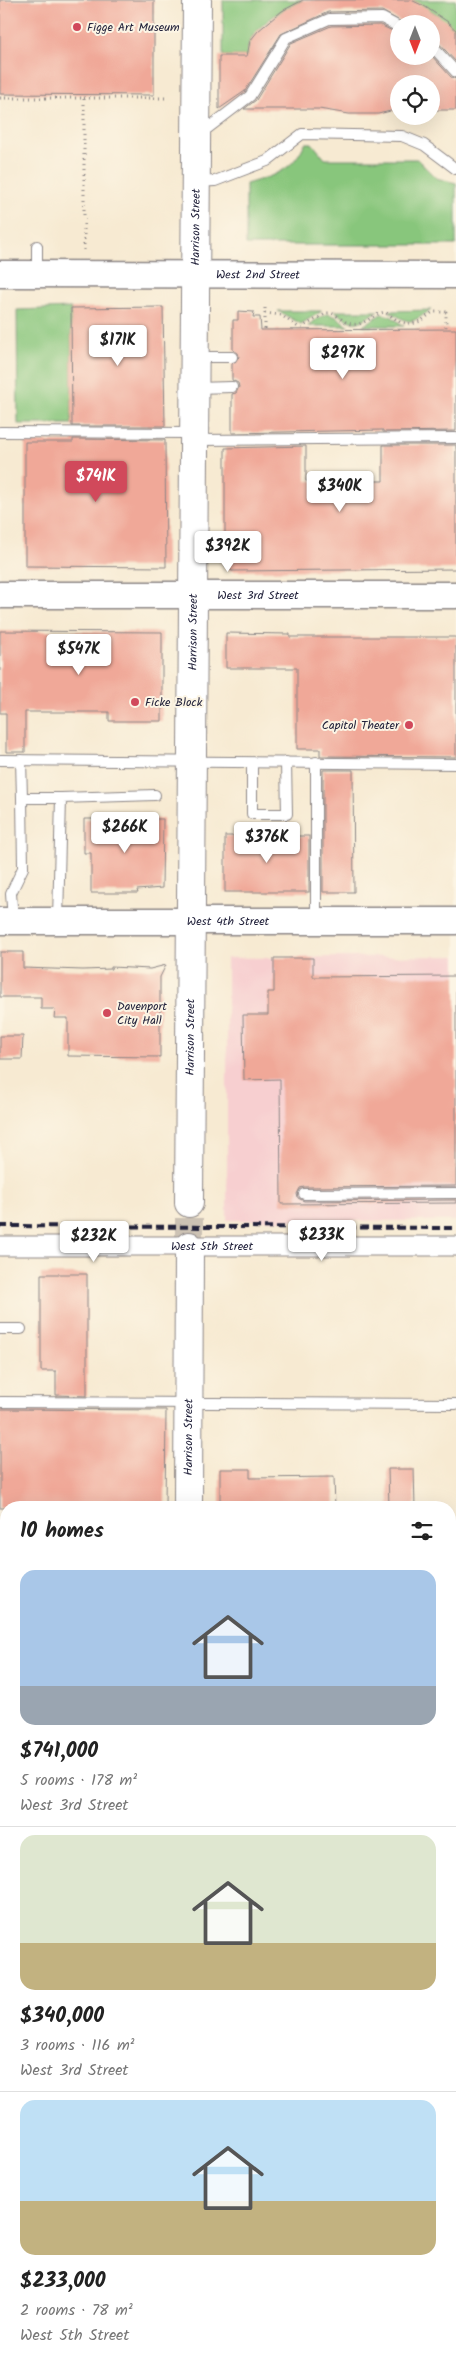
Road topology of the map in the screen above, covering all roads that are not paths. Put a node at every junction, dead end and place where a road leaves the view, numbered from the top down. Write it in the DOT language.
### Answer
graph roads {
  1 [pos="197,0"];
  2 [pos="390,22"];
  3 [pos="440,55"];
  4 [pos="456,72"];
  5 [pos="195,126"];
  6 [pos="456,170"];
  7 [pos="194,182"];
  8 [pos="38,246"];
  9 [pos="0,274"];
  10 [pos="38,274"];
  11 [pos="194,274"];
  12 [pos="456,275"];
  13 [pos="194,356"];
  14 [pos="232,356"];
  15 [pos="194,388"];
  16 [pos="232,388"];
  17 [pos="0,432"];
  18 [pos="194,436"];
  19 [pos="456,438"];
  20 [pos="193,594"];
  21 [pos="0,595"];
  22 [pos="456,595"];
  23 [pos="0,760"];
  24 [pos="21,760"];
  25 [pos="252,762"];
  26 [pos="286,762"];
  27 [pos="316,762"];
  28 [pos="192,763"];
  29 [pos="456,764"];
  30 [pos="155,796"];
  31 [pos="22,798"];
  32 [pos="61,798"];
  33 [pos="6,921"];
  34 [pos="58,921"];
  35 [pos="191,921"];
  36 [pos="316,921"];
  37 [pos="456,921"];
  38 [pos="456,1193"];
  39 [pos="304,1194"];
  40 [pos="189,1203"];
  41 [pos="0,1246"];
  42 [pos="189,1246"];
  43 [pos="456,1246"];
  44 [pos="0,1329"];
  45 [pos="21,1329"];
  46 [pos="0,1402"];
  47 [pos="189,1404"];
  48 [pos="456,1404"];
  49 [pos="188,1501"];
  1 -- 5 [label="highway, Harrison Street"];
  2 -- 5 [label="lane"];
  3 -- 4 [label="lane"];
  5 -- 7 [label="highway, Harrison Street"];
  6 -- 7 [label="lane"];
  7 -- 11 [label="highway, Harrison Street"];
  8 -- 10 [label="lane"];
  9 -- 10 [label="main road, West 2nd Street"];
  10 -- 11 [label="main road, West 2nd Street"];
  11 -- 12 [label="main road, West 2nd Street"];
  11 -- 13 [label="highway, Harrison Street"];
  13 -- 14 [label="lane"];
  13 -- 15 [label="highway, Harrison Street"];
  15 -- 16 [label="lane"];
  15 -- 18 [label="highway, Harrison Street"];
  17 -- 18 [label="lane"];
  18 -- 19 [label="lane"];
  18 -- 20 [label="highway, Harrison Street"];
  20 -- 21 [label="main road, West 3rd Street"];
  20 -- 22 [label="main road, West 3rd Street"];
  20 -- 28 [label="highway, Harrison Street"];
  23 -- 24 [label="lane"];
  24 -- 28 [label="lane"];
  24 -- 31 [label="lane"];
  25 -- 26 [label="lane"];
  25 -- 26 [label="lane"];
  25 -- 28 [label="lane"];
  26 -- 27 [label="lane"];
  27 -- 29 [label="lane"];
  27 -- 36 [label="lane"];
  28 -- 35 [label="highway, Harrison Street"];
  30 -- 32 [label="lane"];
  31 -- 32 [label="lane"];
  31 -- 33 [label="lane"];
  32 -- 34 [label="lane"];
  33 -- 34 [label="main road, West 4th Street"];
  34 -- 35 [label="main road, West 4th Street"];
  35 -- 36 [label="main road, West 4th Street"];
  35 -- 40 [label="highway, Harrison Street"];
  36 -- 37 [label="main road, West 4th Street"];
  38 -- 39 [label="lane"];
  41 -- 42 [label="street, West 5th Street"];
  42 -- 43 [label="street, West 5th Street"];
  42 -- 47 [label="highway, Harrison Street"];
  44 -- 45 [label="lane"];
  46 -- 47 [label="lane"];
  47 -- 48 [label="lane"];
  47 -- 49 [label="highway, Harrison Street"];
}
